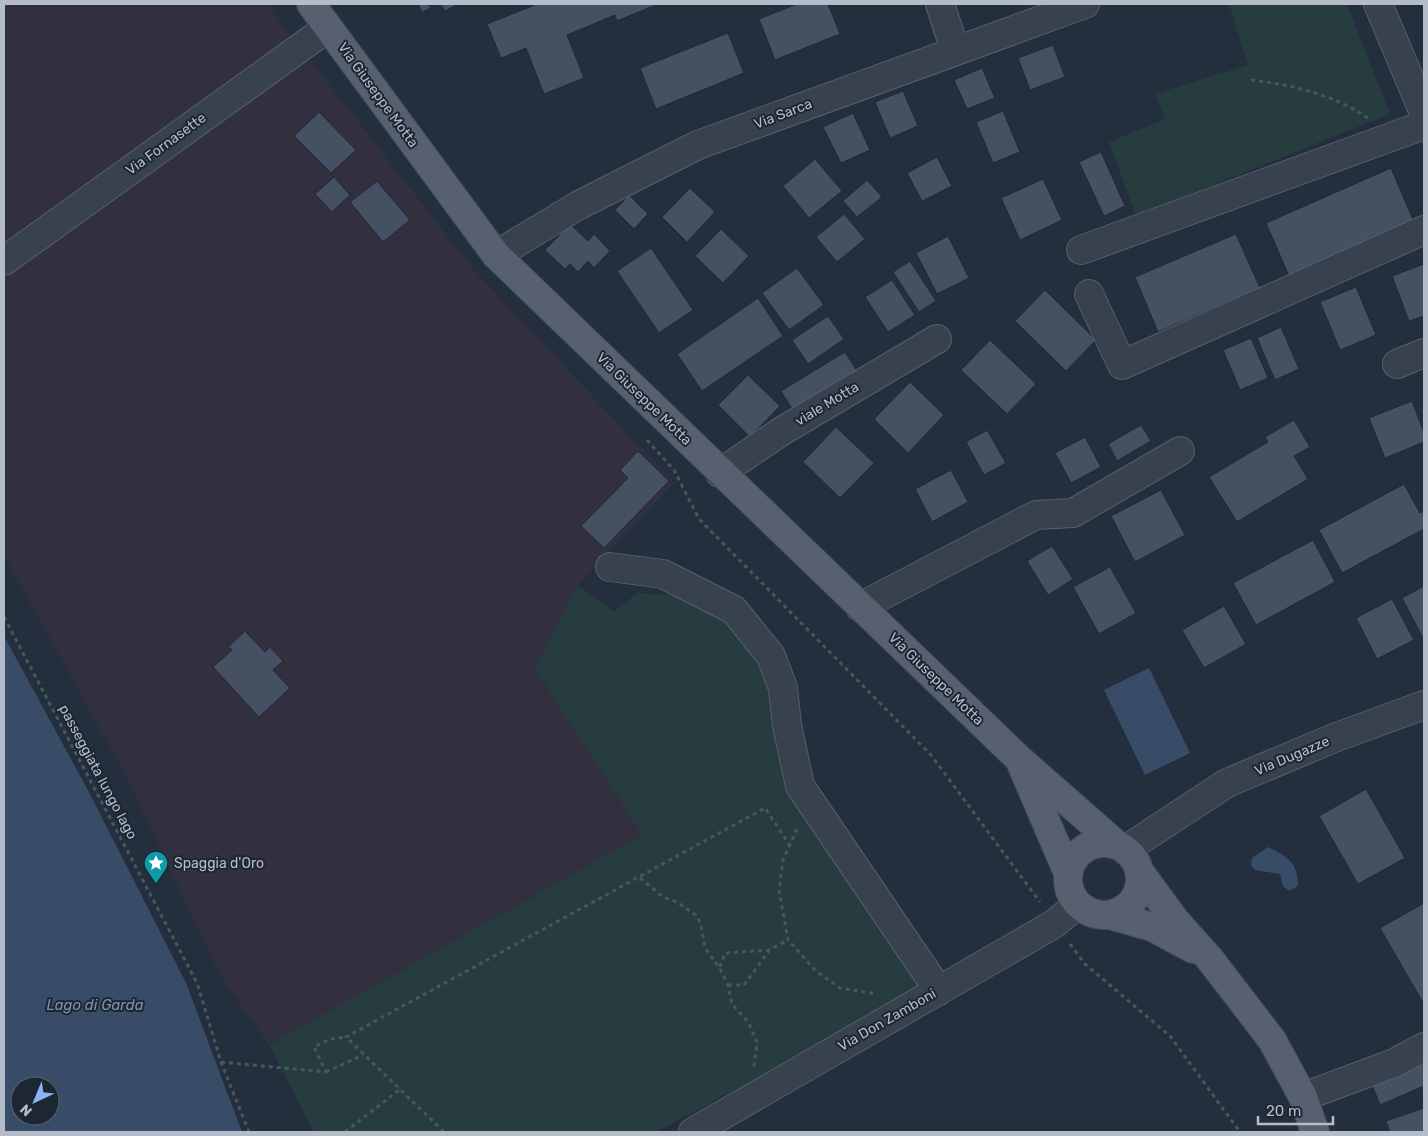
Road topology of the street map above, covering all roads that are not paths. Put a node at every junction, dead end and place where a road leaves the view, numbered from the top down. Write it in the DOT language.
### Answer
graph roads {
  1 [pos="311,4"];
  2 [pos="940,4"];
  3 [pos="1085,4"];
  4 [pos="1378,4"];
  5 [pos="327,26"];
  6 [pos="955,50"];
  7 [pos="1424,113"];
  8 [pos="1424,125"];
  9 [pos="1424,230"];
  10 [pos="1081,250"];
  11 [pos="496,255"];
  12 [pos="4,261"];
  13 [pos="1089,294"];
  14 [pos="937,339"];
  15 [pos="1424,353"];
  16 [pos="1396,364"];
  17 [pos="1180,452"];
  18 [pos="720,473"];
  19 [pos="610,567"];
  20 [pos="860,607"];
  21 [pos="1424,705"];
  22 [pos="1018,758"];
  23 [pos="1130,857"];
  24 [pos="1068,873"];
  25 [pos="1078,904"];
  26 [pos="1110,915"];
  27 [pos="1209,958"];
  28 [pos="939,991"];
  29 [pos="1424,1047"];
  30 [pos="1302,1097"];
  31 [pos="693,1132"];
  32 [pos="1315,1132"];
  1 -- 5 [label="main road, Via Giuseppe Motta"];
  2 -- 6 [label="street"];
  3 -- 6 [label="street, Via Sarca"];
  4 -- 7 [label="street"];
  5 -- 11 [label="main road, Via Giuseppe Motta"];
  5 -- 12 [label="street, Via Fornasette"];
  6 -- 11 [label="street, Via Sarca"];
  8 -- 10 [label="street"];
  9 -- 13 [label="street"];
  11 -- 18 [label="main road, Via Giuseppe Motta"];
  14 -- 18 [label="street, viale Motta"];
  15 -- 16 [label="street"];
  17 -- 20 [label="street"];
  18 -- 20 [label="main road, Via Giuseppe Motta"];
  19 -- 28 [label="street"];
  20 -- 22 [label="main road, Via Giuseppe Motta"];
  21 -- 23 [label="street, Via Dugazze"];
  22 -- 23 [label="main road, Via Giuseppe Motta"];
  22 -- 24 [label="main road, Via Giuseppe Motta"];
  23 -- 24 [label="main road"];
  23 -- 26 [label="main road"];
  23 -- 27 [label="main road, Via Giuseppe Motta"];
  24 -- 25 [label="main road, Via Giuseppe Motta"];
  25 -- 26 [label="main road, Via Giuseppe Motta"];
  25 -- 28 [label="street, Via Don Zamboni"];
  26 -- 27 [label="main road, Via Giuseppe Motta"];
  27 -- 30 [label="main road, Via Giuseppe Motta"];
  28 -- 31 [label="street, Via Don Zamboni"];
  29 -- 30 [label="street"];
  30 -- 32 [label="main road, Via Giuseppe Motta"];
}
